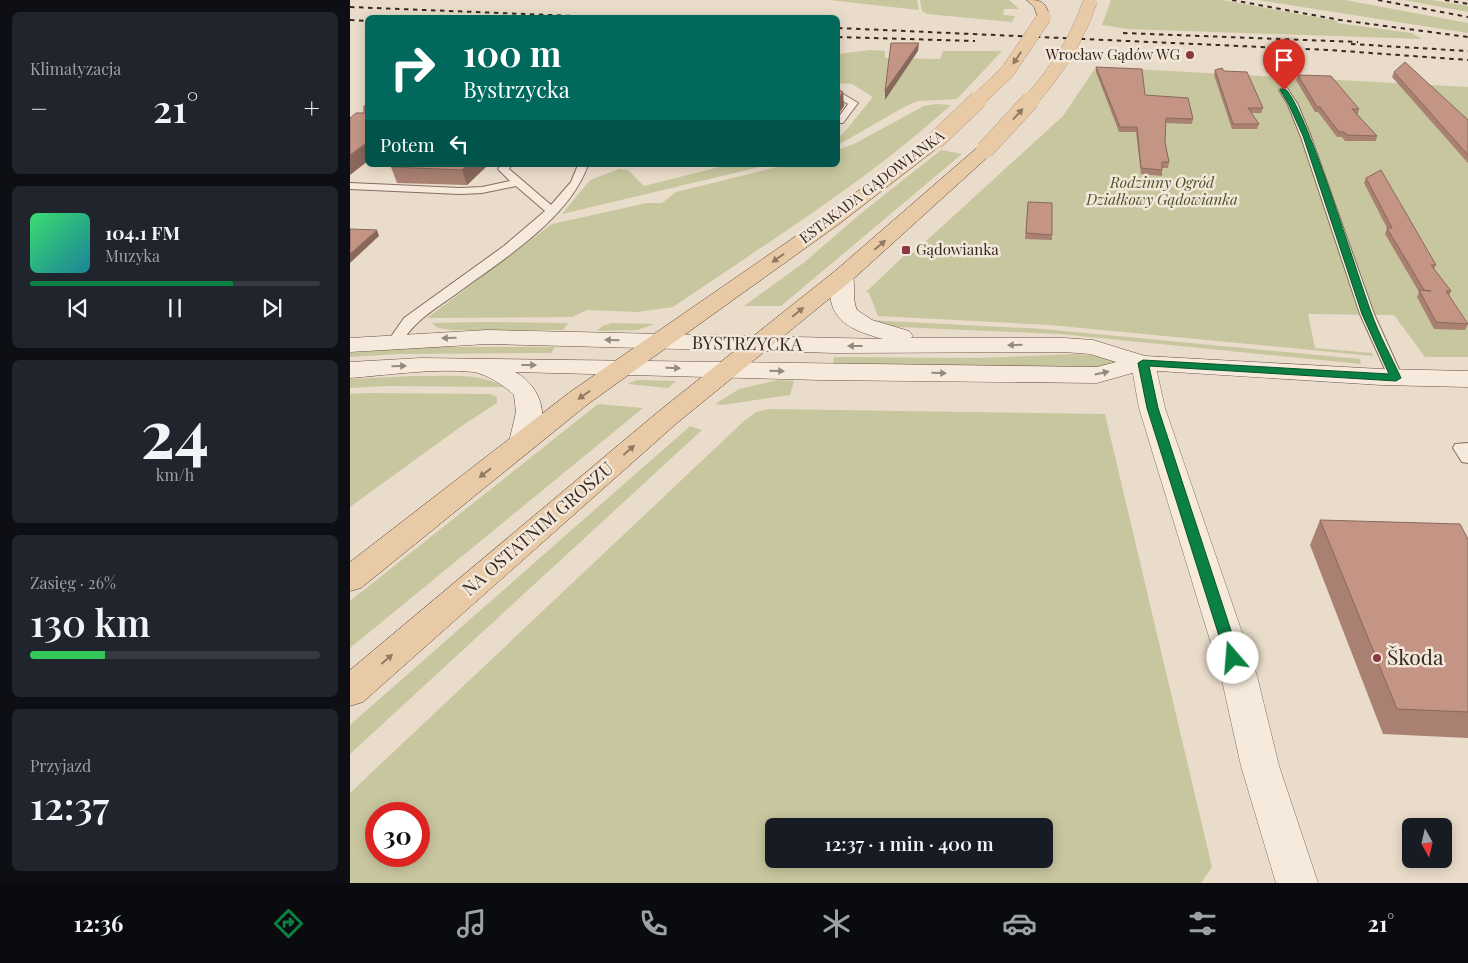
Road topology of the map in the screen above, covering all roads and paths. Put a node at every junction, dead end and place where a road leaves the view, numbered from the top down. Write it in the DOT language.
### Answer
graph roads {
  1 [pos="1033,0"];
  2 [pos="1050,0"];
  3 [pos="1090,0"];
  4 [pos="1044,17"];
  5 [pos="1284,90"];
  6 [pos="840,95"];
  7 [pos="840,121"];
  8 [pos="504,167"];
  9 [pos="583,167"];
  10 [pos="518,182"];
  11 [pos="350,186"];
  12 [pos="551,212"];
  13 [pos="843,276"];
  14 [pos="396,341"];
  15 [pos="660,341"];
  16 [pos="761,344"];
  17 [pos="350,345"];
  18 [pos="939,346"];
  19 [pos="1143,363"];
  20 [pos="480,365"];
  21 [pos="624,367"];
  22 [pos="350,370"];
  23 [pos="728,370"];
  24 [pos="1396,378"];
  25 [pos="1468,379"];
  26 [pos="523,442"];
  27 [pos="1468,448"];
  28 [pos="1468,458"];
  29 [pos="350,579"];
  30 [pos="350,691"];
  31 [pos="1298,883"];
  1 -- 4 [label="main road"];
  2 -- 4 [label="main road, ESTAKADA GĄDOWIANKA"];
  13 -- 3 [label="main road, one-way, bridge"];
  4 -- 15 [label="main road, ESTAKADA GĄDOWIANKA, one-way, bridge"];
  5 -- 24 [label="lane"];
  6 -- 7 [label="lane"];
  8 -- 10 [label="lane"];
  9 -- 12 [label="lane"];
  10 -- 11 [label="lane"];
  10 -- 12 [label="lane"];
  12 -- 14 [label="lane"];
  16 -- 13 [label="main road, one-way"];
  13 -- 18 [label="street"];
  15 -- 14 [label="street, BYSTRZYCKA, one-way"];
  14 -- 17 [label="street, BYSTRZYCKA"];
  15 -- 16 [label="street, BYSTRZYCKA"];
  15 -- 21 [label="main road"];
  18 -- 16 [label="street, BYSTRZYCKA, one-way"];
  16 -- 23 [label="main road"];
  19 -- 18 [label="street, BYSTRZYCKA, one-way"];
  23 -- 19 [label="street, BYSTRZYCKA, one-way"];
  19 -- 24 [label="street, BYSTRZYCKA"];
  19 -- 31 [label="street"];
  20 -- 21 [label="street, BYSTRZYCKA, one-way"];
  22 -- 20 [label="street, BYSTRZYCKA, one-way"];
  20 -- 26 [label="street"];
  21 -- 23 [label="street, BYSTRZYCKA, one-way"];
  21 -- 26 [label="main road, one-way"];
  30 -- 23 [label="main road, NA OSTATNIM GROSZU, one-way"];
  24 -- 25 [label="street, BYSTRZYCKA"];
  26 -- 29 [label="main road, one-way"];
  27 -- 28 [label="lane"];
}
